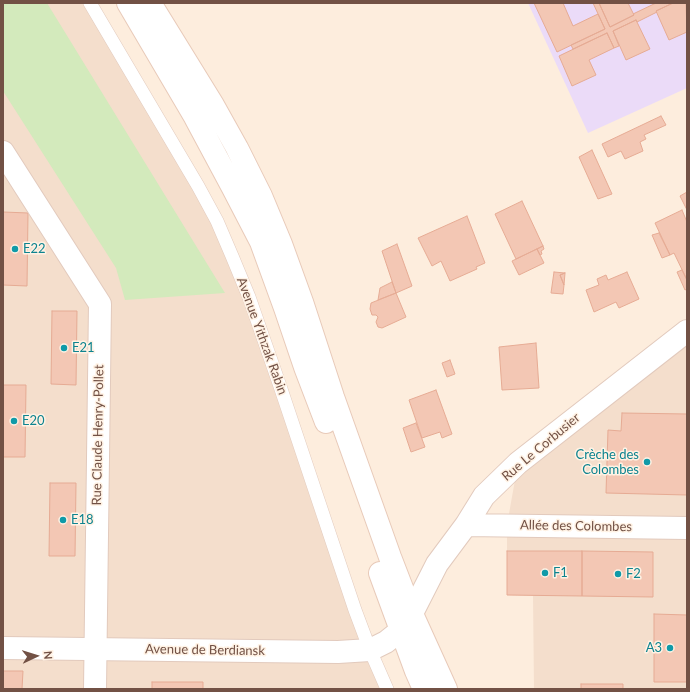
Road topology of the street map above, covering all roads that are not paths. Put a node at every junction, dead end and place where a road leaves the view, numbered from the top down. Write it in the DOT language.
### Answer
graph roads {
  1 [pos="90,3"];
  2 [pos="128,3"];
  3 [pos="150,3"];
  4 [pos="3,152"];
  5 [pos="687,332"];
  6 [pos="466,525"];
  7 [pos="687,528"];
  8 [pos="407,622"];
  9 [pos="3,648"];
  10 [pos="95,649"];
  11 [pos="370,650"];
  12 [pos="95,689"];
  13 [pos="387,689"];
  14 [pos="424,689"];
  15 [pos="446,689"];
  1 -- 11 [label="lane, Avenue Yithzak Rabin"];
  2 -- 8 [label="street"];
  3 -- 8 [label="street"];
  4 -- 10 [label="street, Rue Claude Henry-Pollet"];
  5 -- 6 [label="street, Rue Le Corbusier"];
  6 -- 7 [label="street, Allée des Colombes"];
  6 -- 8 [label="street, Rue Le Corbusier"];
  8 -- 11 [label="street, Avenue de Berdiansk"];
  8 -- 14 [label="street"];
  8 -- 15 [label="street"];
  9 -- 10 [label="street, Avenue de Berdiansk"];
  10 -- 11 [label="street, Avenue de Berdiansk"];
  10 -- 12 [label="street, Rue Claude Henry-Pollet"];
  11 -- 13 [label="lane, Avenue Yithzak Rabin"];
}
